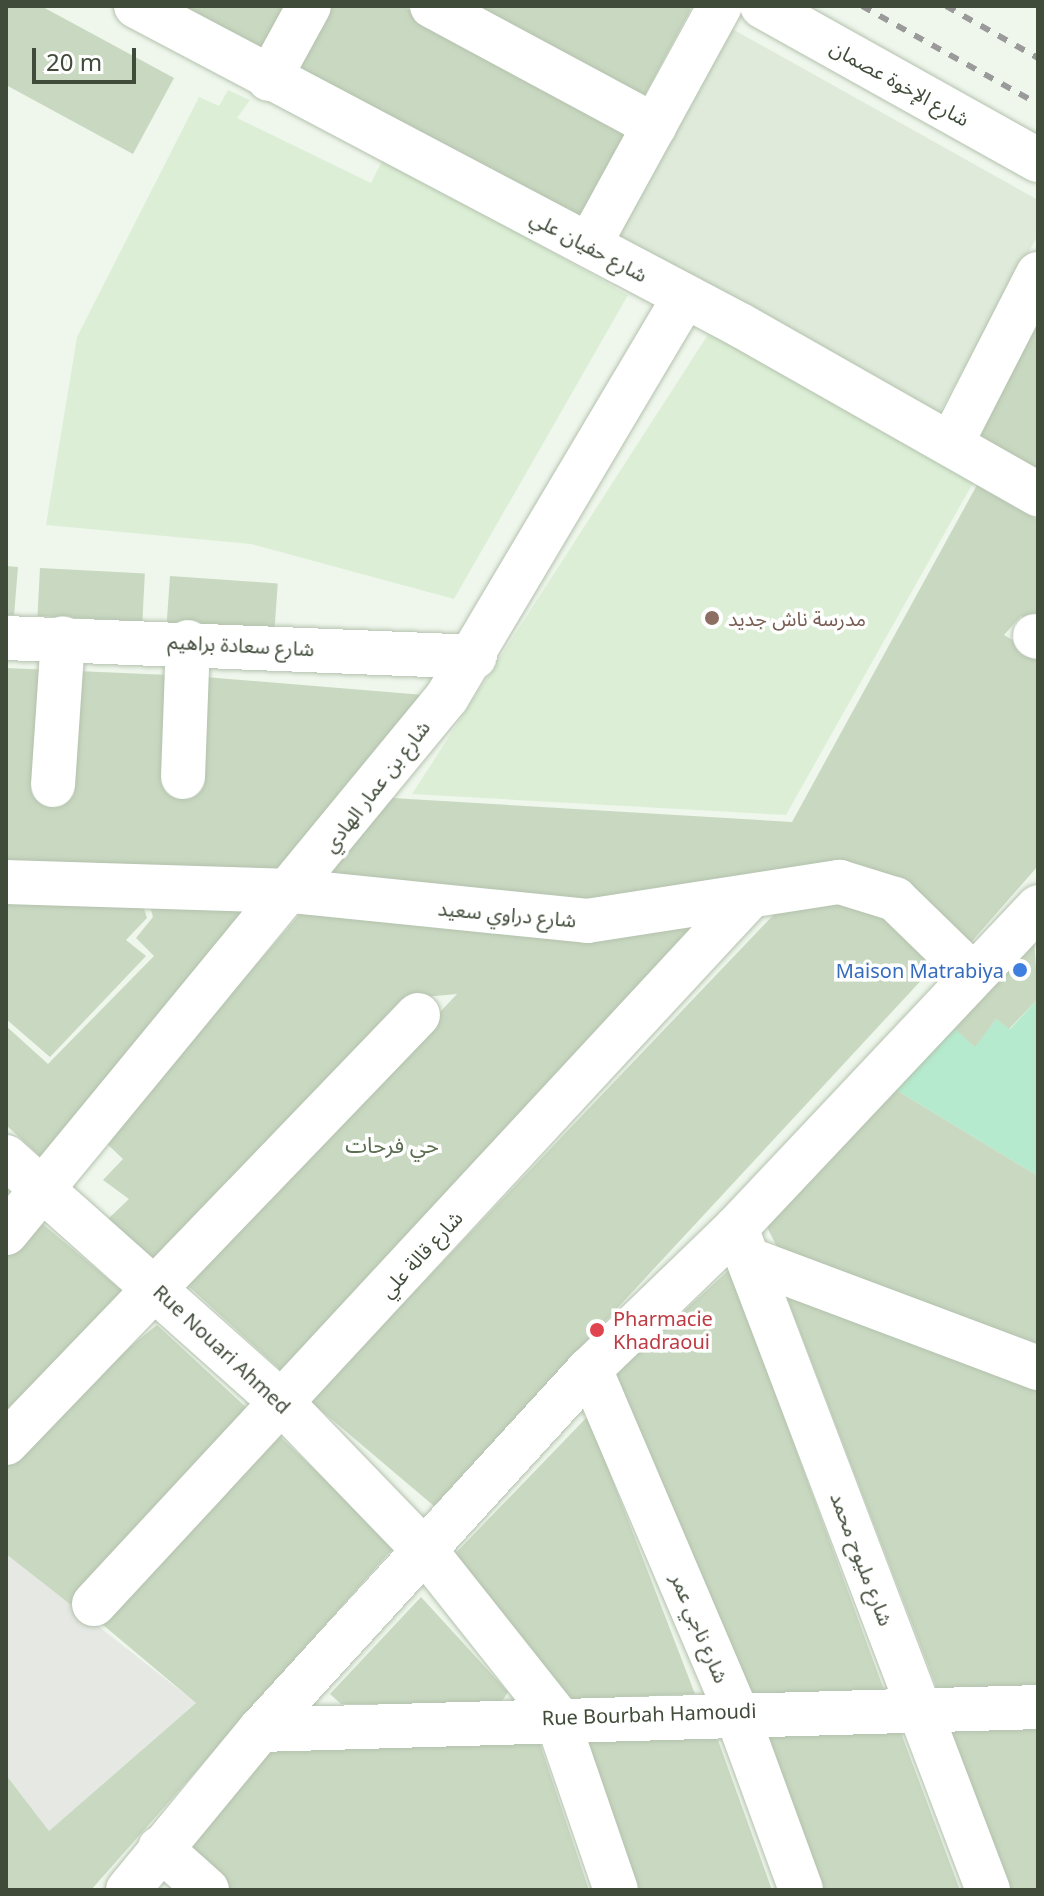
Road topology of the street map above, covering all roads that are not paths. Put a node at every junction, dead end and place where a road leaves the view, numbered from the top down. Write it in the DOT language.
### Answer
graph roads {
  1 [pos="309,6"];
  2 [pos="432,6"];
  3 [pos="720,6"];
  4 [pos="762,6"];
  5 [pos="141,7"];
  6 [pos="269,79"];
  7 [pos="655,126"];
  8 [pos="1038,160"];
  9 [pos="589,245"];
  10 [pos="685,296"];
  11 [pos="1031,302"];
  12 [pos="951,444"];
  13 [pos="1038,494"];
  14 [pos="6,638"];
  15 [pos="63,638"];
  16 [pos="188,642"];
  17 [pos="475,657"];
  18 [pos="183,777"];
  19 [pos="53,785"];
  20 [pos="6,882"];
  21 [pos="293,891"];
  22 [pos="745,902"];
  23 [pos="1033,916"];
  24 [pos="972,974"];
  25 [pos="418,1015"];
  26 [pos="6,1157"];
  27 [pos="40,1189"];
  28 [pos="6,1233"];
  29 [pos="742,1244"];
  30 [pos="157,1289"];
  31 [pos="1038,1368"];
  32 [pos="590,1369"];
  33 [pos="283,1404"];
  34 [pos="6,1443"];
  35 [pos="427,1553"];
  36 [pos="94,1604"];
  37 [pos="918,1705"];
  38 [pos="1038,1707"];
  39 [pos="736,1712"];
  40 [pos="556,1716"];
  41 [pos="260,1730"];
  42 [pos="160,1848"];
  43 [pos="128,1890"];
  44 [pos="207,1890"];
  45 [pos="616,1890"];
  46 [pos="801,1890"];
  47 [pos="988,1890"];
  1 -- 6 [label="street"];
  2 -- 7 [label="street"];
  3 -- 7 [label="street"];
  4 -- 8 [label="street, شارع الإخوة عصمان"];
  5 -- 6 [label="street, شارع حفيان علي"];
  6 -- 9 [label="street, شارع حفيان علي"];
  7 -- 9 [label="street"];
  9 -- 10 [label="street, شارع حفيان علي"];
  10 -- 12 [label="street, شارع حفيان علي"];
  10 -- 17 [label="street, شارع بن عمار الهادي"];
  11 -- 12 [label="street"];
  12 -- 13 [label="street, شارع حفيان علي"];
  14 -- 15 [label="street, شارع سعادة براهيم"];
  15 -- 16 [label="street, شارع سعادة براهيم"];
  15 -- 19 [label="street"];
  16 -- 17 [label="street, شارع سعادة براهيم"];
  16 -- 18 [label="street"];
  17 -- 21 [label="street, شارع بن عمار الهادي"];
  20 -- 21 [label="street, شارع دراوي سعيد"];
  21 -- 22 [label="street, شارع دراوي سعيد"];
  21 -- 27 [label="street, شارع بن عمار الهادي"];
  22 -- 24 [label="street, شارع دراوي سعيد"];
  22 -- 33 [label="street, شارع قالة علي"];
  23 -- 24 [label="street"];
  24 -- 29 [label="street"];
  25 -- 30 [label="street"];
  26 -- 27 [label="street, Rue Nouari Ahmed"];
  27 -- 28 [label="street, شارع بن عمار الهادي"];
  27 -- 30 [label="street, Rue Nouari Ahmed"];
  29 -- 31 [label="street"];
  29 -- 32 [label="street"];
  29 -- 37 [label="street, شارع مليوح محمد"];
  30 -- 33 [label="street, Rue Nouari Ahmed"];
  30 -- 34 [label="street"];
  32 -- 35 [label="street"];
  32 -- 39 [label="street, شارع ناجي عمر"];
  33 -- 35 [label="street, Rue Nouari Ahmed"];
  33 -- 36 [label="street, شارع قالة علي"];
  35 -- 40 [label="street"];
  35 -- 41 [label="street"];
  37 -- 38 [label="street, Rue Bourbah Hamoudi"];
  37 -- 39 [label="street, Rue Bourbah Hamoudi"];
  37 -- 47 [label="street, شارع مليوح محمد"];
  39 -- 40 [label="street, Rue Bourbah Hamoudi"];
  39 -- 46 [label="street, شارع ناجي عمر"];
  40 -- 41 [label="street, Rue Bourbah Hamoudi"];
  40 -- 45 [label="street"];
  41 -- 42 [label="street"];
  42 -- 43 [label="street"];
  42 -- 44 [label="street"];
}
